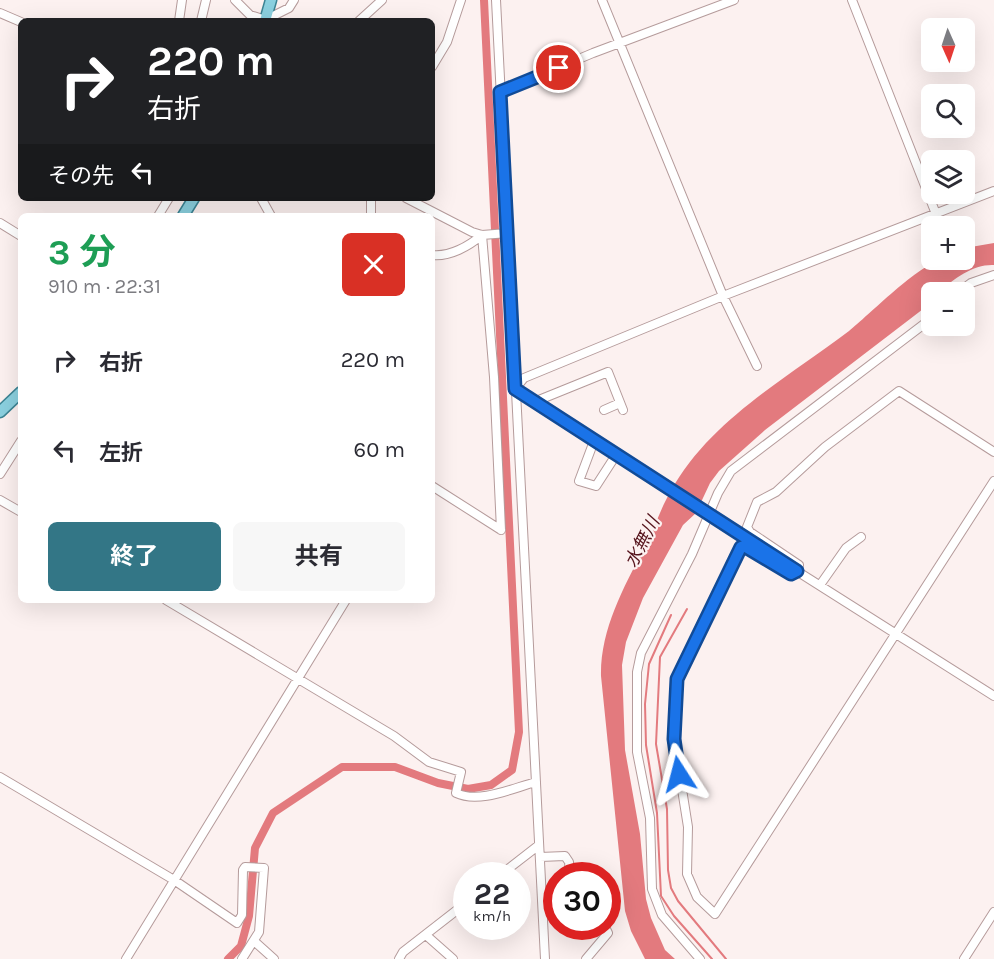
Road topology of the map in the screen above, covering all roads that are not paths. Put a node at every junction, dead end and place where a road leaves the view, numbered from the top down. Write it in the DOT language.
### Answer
graph roads {
  1 [pos="182,0"];
  2 [pos="206,0"];
  3 [pos="235,0"];
  4 [pos="271,0"];
  5 [pos="294,0"];
  6 [pos="382,0"];
  7 [pos="461,0"];
  8 [pos="496,0"];
  9 [pos="602,0"];
  10 [pos="734,0"];
  11 [pos="852,0"];
  12 [pos="0,14"];
  13 [pos="179,18"];
  14 [pos="202,18"];
  15 [pos="258,18"];
  16 [pos="267,18"];
  17 [pos="271,18"];
  18 [pos="362,18"];
  19 [pos="18,21"];
  20 [pos="620,44"];
  21 [pos="435,62"];
  22 [pos="500,92"];
  23 [pos="994,191"];
  24 [pos="412,201"];
  25 [pos="936,214"];
  26 [pos="0,224"];
  27 [pos="508,233"];
  28 [pos="18,234"];
  29 [pos="482,235"];
  30 [pos="435,255"];
  31 [pos="994,275"];
  32 [pos="974,282"];
  33 [pos="723,296"];
  34 [pos="921,326"];
  35 [pos="757,366"];
  36 [pos="515,389"];
  37 [pos="18,395"];
  38 [pos="534,402"];
  39 [pos="604,410"];
  40 [pos="0,412"];
  41 [pos="594,441"];
  42 [pos="18,446"];
  43 [pos="994,452"];
  44 [pos="616,455"];
  45 [pos="0,474"];
  46 [pos="994,481"];
  47 [pos="435,488"];
  48 [pos="0,500"];
  49 [pos="18,510"];
  50 [pos="861,537"];
  51 [pos="797,571"];
  52 [pos="820,585"];
  53 [pos="171,603"];
  54 [pos="344,603"];
  55 [pos="895,632"];
  56 [pos="298,679"];
  57 [pos="994,696"];
  58 [pos="0,777"];
  59 [pos="536,782"];
  60 [pos="539,845"];
  61 [pos="540,857"];
  62 [pos="517,862"];
  63 [pos="569,862"];
  64 [pos="174,880"];
  65 [pos="994,912"];
  66 [pos="453,914"];
  67 [pos="427,936"];
  68 [pos="602,940"];
  69 [pos="254,941"];
  70 [pos="126,959"];
  71 [pos="242,959"];
  72 [pos="274,959"];
  73 [pos="399,959"];
  74 [pos="453,959"];
  75 [pos="545,959"];
  76 [pos="586,959"];
  77 [pos="700,959"];
  78 [pos="964,959"];
  1 -- 13 [label="street"];
  2 -- 14 [label="street"];
  3 -- 15 [label="street"];
  4 -- 16 [label="main road"];
  5 -- 17 [label="street"];
  6 -- 18 [label="street"];
  7 -- 21 [label="street"];
  8 -- 22 [label="street"];
  9 -- 20 [label="street"];
  10 -- 20 [label="street"];
  11 -- 25 [label="street"];
  12 -- 19 [label="street"];
  20 -- 22 [label="street"];
  20 -- 33 [label="street"];
  22 -- 27 [label="street"];
  23 -- 25 [label="street"];
  24 -- 29 [label="street"];
  25 -- 33 [label="street"];
  26 -- 28 [label="street"];
  27 -- 29 [label="street"];
  27 -- 36 [label="street"];
  29 -- 30 [label="street"];
  29 -- 47 [label="street"];
  31 -- 32 [label="street"];
  33 -- 35 [label="street"];
  33 -- 36 [label="street"];
  34 -- 77 [label="street"];
  36 -- 38 [label="street"];
  36 -- 59 [label="street"];
  37 -- 40 [label="main road"];
  38 -- 39 [label="street"];
  38 -- 41 [label="street"];
  41 -- 44 [label="street"];
  41 -- 44 [label="street"];
  42 -- 45 [label="street"];
  43 -- 51 [label="street"];
  44 -- 51 [label="street, bridge"];
  46 -- 55 [label="street"];
  48 -- 49 [label="street"];
  50 -- 52 [label="street"];
  51 -- 52 [label="street"];
  51 -- 55 [label="street"];
  52 -- 55 [label="street"];
  53 -- 56 [label="street"];
  54 -- 56 [label="street"];
  55 -- 57 [label="street"];
  56 -- 59 [label="street"];
  56 -- 64 [label="street"];
  58 -- 64 [label="street"];
  59 -- 60 [label="street"];
  60 -- 61 [label="street"];
  60 -- 62 [label="street"];
  61 -- 63 [label="street"];
  61 -- 75 [label="street"];
  64 -- 69 [label="street"];
  64 -- 70 [label="street"];
  65 -- 78 [label="street"];
  66 -- 67 [label="street"];
  67 -- 73 [label="street"];
  67 -- 74 [label="street"];
  68 -- 76 [label="street"];
  69 -- 71 [label="street"];
  69 -- 72 [label="street"];
}
